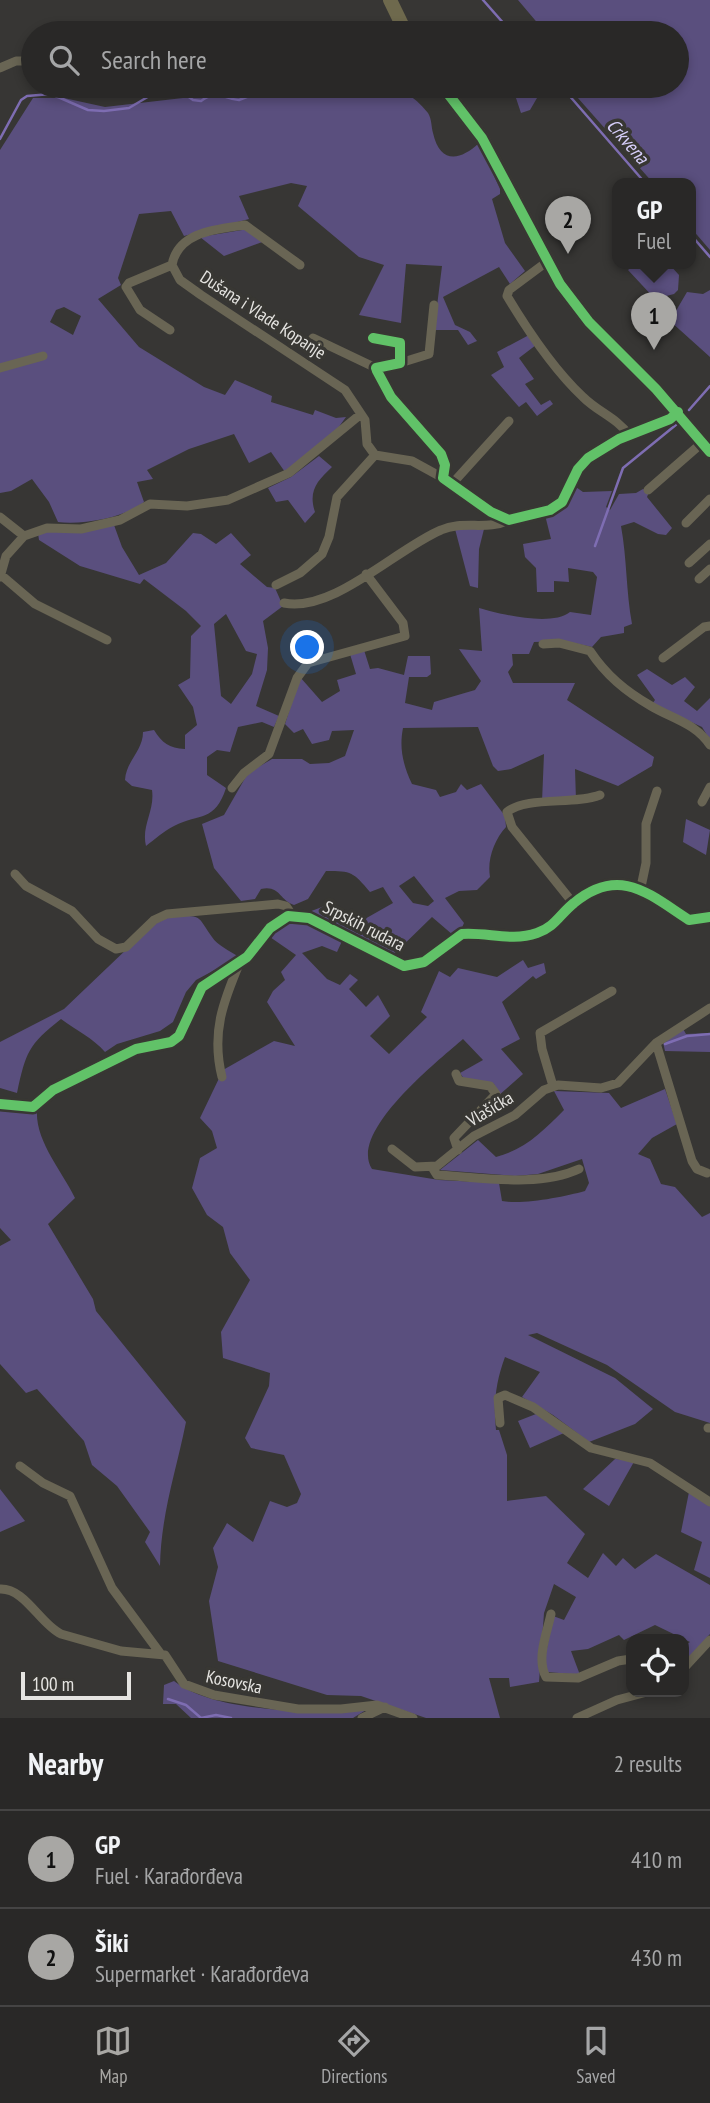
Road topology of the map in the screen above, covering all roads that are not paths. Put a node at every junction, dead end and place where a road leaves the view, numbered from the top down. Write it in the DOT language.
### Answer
graph roads {
  1 [pos="390,0"];
  2 [pos="400,21"];
  3 [pos="21,61"];
  4 [pos="0,68"];
  5 [pos="451,98"];
  6 [pos="548,261"];
  7 [pos="172,265"];
  8 [pos="300,265"];
  9 [pos="434,305"];
  10 [pos="170,330"];
  11 [pos="313,338"];
  12 [pos="373,338"];
  13 [pos="43,356"];
  14 [pos="400,363"];
  15 [pos="0,368"];
  16 [pos="376,368"];
  17 [pos="678,412"];
  18 [pos="361,414"];
  19 [pos="509,421"];
  20 [pos="629,435"];
  21 [pos="706,447"];
  22 [pos="375,455"];
  23 [pos="447,482"];
  24 [pos="648,490"];
  25 [pos="710,499"];
  26 [pos="0,517"];
  27 [pos="509,520"];
  28 [pos="685,523"];
  29 [pos="23,536"];
  30 [pos="710,544"];
  31 [pos="689,563"];
  32 [pos="710,569"];
  33 [pos="366,574"];
  34 [pos="1,576"];
  35 [pos="699,579"];
  36 [pos="276,585"];
  37 [pos="284,603"];
  38 [pos="710,626"];
  39 [pos="107,640"];
  40 [pos="543,644"];
  41 [pos="663,658"];
  42 [pos="710,745"];
  43 [pos="710,787"];
  44 [pos="232,788"];
  45 [pos="657,791"];
  46 [pos="600,795"];
  47 [pos="702,802"];
  48 [pos="15,874"];
  49 [pos="641,887"];
  50 [pos="573,903"];
  51 [pos="292,915"];
  52 [pos="710,917"];
  53 [pos="241,960"];
  54 [pos="611,991"];
  55 [pos="710,1008"];
  56 [pos="656,1043"];
  57 [pos="456,1074"];
  58 [pos="222,1077"];
  59 [pos="553,1086"];
  60 [pos="0,1104"];
  61 [pos="392,1149"];
  62 [pos="458,1150"];
  63 [pos="432,1167"];
  64 [pos="579,1169"];
  65 [pos="707,1173"];
  66 [pos="500,1423"];
  67 [pos="20,1466"];
  68 [pos="710,1502"];
  69 [pos="0,1588"];
  70 [pos="551,1614"];
  71 [pos="710,1640"];
  72 [pos="160,1653"];
  73 [pos="626,1660"];
  74 [pos="689,1663"];
  75 [pos="628,1697"];
  76 [pos="385,1707"];
  77 [pos="362,1718"];
  78 [pos="413,1718"];
  79 [pos="577,1718"];
  1 -- 2 [label="main road"];
  3 -- 4 [label="street"];
  5 -- 6 [label="main road"];
  6 -- 17 [label="main road"];
  6 -- 20 [label="street"];
  7 -- 8 [label="street"];
  7 -- 10 [label="street"];
  7 -- 18 [label="street, Dušana i Vlade Kopanje"];
  9 -- 14 [label="street"];
  11 -- 16 [label="street, Dušana i Vlade Kopanje"];
  12 -- 14 [label="street"];
  13 -- 15 [label="street"];
  14 -- 16 [label="street"];
  16 -- 23 [label="street"];
  17 -- 20 [label="street"];
  17 -- 21 [label="main road"];
  18 -- 22 [label="street, Dušana i Vlade Kopanje"];
  18 -- 29 [label="street"];
  19 -- 23 [label="street"];
  20 -- 27 [label="street"];
  21 -- 24 [label="street"];
  22 -- 23 [label="street"];
  22 -- 36 [label="street"];
  23 -- 27 [label="street"];
  25 -- 28 [label="street"];
  26 -- 29 [label="street"];
  27 -- 33 [label="street"];
  29 -- 34 [label="street"];
  30 -- 31 [label="street"];
  32 -- 35 [label="street"];
  33 -- 37 [label="street"];
  33 -- 44 [label="street"];
  34 -- 39 [label="street"];
  38 -- 41 [label="street"];
  40 -- 42 [label="street"];
  43 -- 47 [label="street"];
  45 -- 49 [label="street"];
  46 -- 50 [label="street"];
  48 -- 51 [label="street, Srpskih rudara"];
  49 -- 50 [label="street, Srpskih rudara"];
  49 -- 52 [label="street"];
  50 -- 51 [label="street, Srpskih rudara"];
  51 -- 53 [label="street"];
  53 -- 58 [label="street"];
  53 -- 60 [label="street"];
  54 -- 59 [label="street"];
  55 -- 56 [label="street"];
  56 -- 59 [label="street"];
  56 -- 65 [label="street"];
  57 -- 62 [label="street"];
  59 -- 62 [label="street, Vlašićka"];
  61 -- 63 [label="street"];
  62 -- 63 [label="street, Vlašićka"];
  63 -- 64 [label="street"];
  66 -- 68 [label="street"];
  67 -- 72 [label="street, Kosovska"];
  69 -- 72 [label="street"];
  70 -- 73 [label="street"];
  71 -- 74 [label="street"];
  72 -- 76 [label="street, Kosovska"];
  75 -- 79 [label="street"];
  76 -- 77 [label="street"];
  76 -- 78 [label="street, Kosovska"];
}
